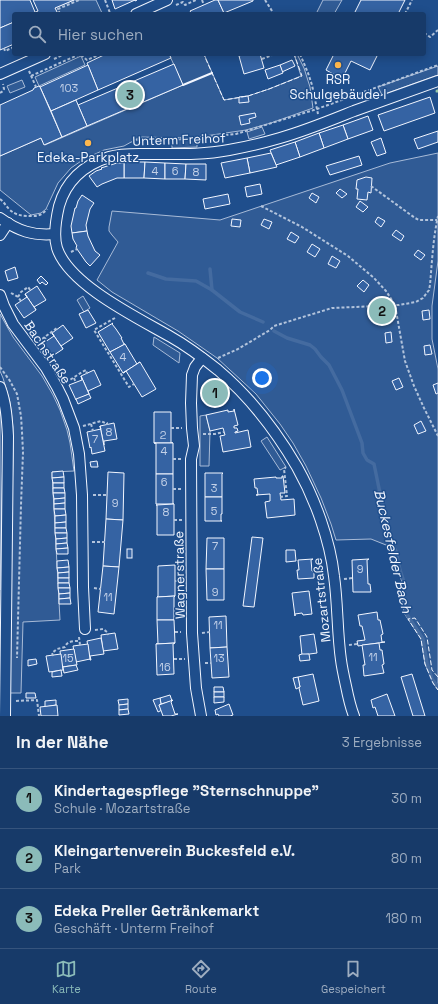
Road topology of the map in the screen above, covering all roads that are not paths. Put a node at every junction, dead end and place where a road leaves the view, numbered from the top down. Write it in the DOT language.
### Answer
graph roads {
  1 [pos="170,3"];
  2 [pos="142,12"];
  3 [pos="40,56"];
  4 [pos="0,74"];
  5 [pos="438,81"];
  6 [pos="4,220"];
  7 [pos="55,234"];
  8 [pos="0,235"];
  9 [pos="0,295"];
  10 [pos="202,358"];
  11 [pos="0,388"];
  12 [pos="89,630"];
  13 [pos="5,716"];
  14 [pos="201,716"];
  15 [pos="354,716"];
  1 -- 2 [label="street"];
  3 -- 4 [label="street"];
  5 -- 7 [label="street, Unterm Freihof"];
  6 -- 7 [label="street"];
  6 -- 8 [label="street"];
  7 -- 10 [label="street, Mozartstraße"];
  9 -- 12 [label="street, Bachstraße"];
  10 -- 14 [label="street, Wagnerstraße"];
  10 -- 15 [label="street, Mozartstraße"];
  11 -- 13 [label="street"];
}
